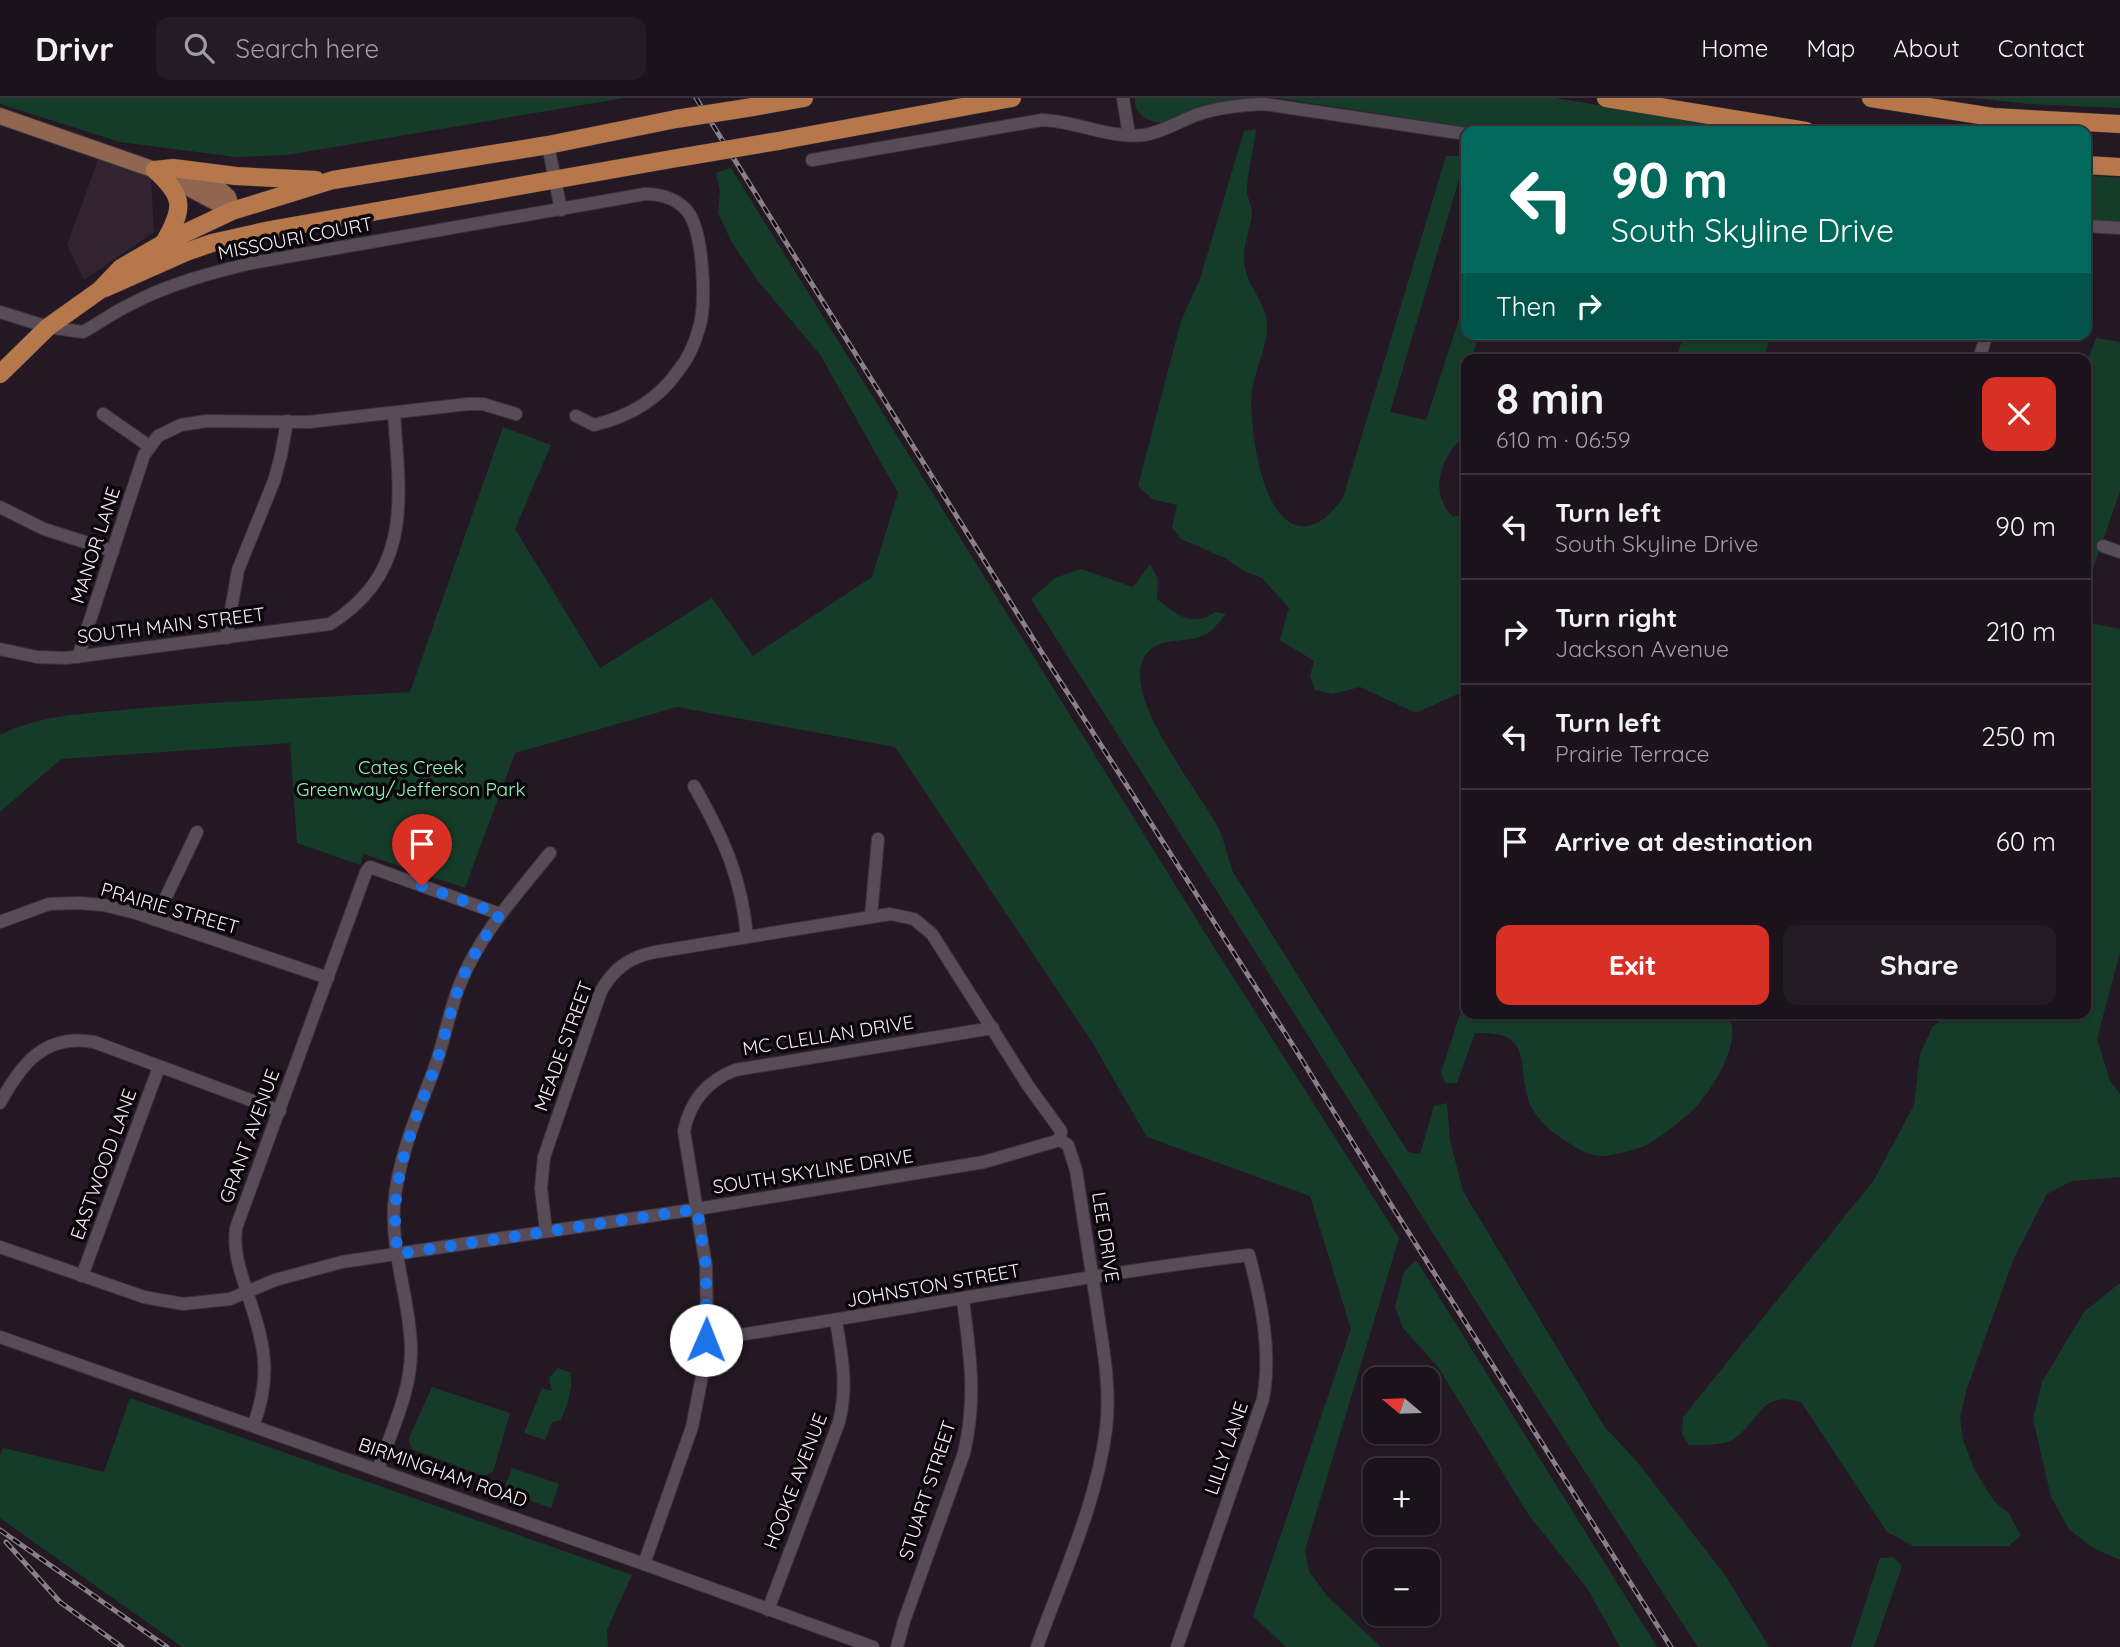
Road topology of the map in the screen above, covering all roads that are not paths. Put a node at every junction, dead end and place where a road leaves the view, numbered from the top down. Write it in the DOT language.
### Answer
graph roads {
  1 [pos="804,98"];
  2 [pos="1012,98"];
  3 [pos="1122,98"];
  4 [pos="1606,98"];
  5 [pos="1871,98"];
  6 [pos="0,116"];
  7 [pos="2120,124"];
  8 [pos="1775,126"];
  9 [pos="1461,133"];
  10 [pos="1129,135"];
  11 [pos="548,145"];
  12 [pos="812,160"];
  13 [pos="2091,165"];
  14 [pos="2120,167"];
  15 [pos="155,170"];
  16 [pos="333,180"];
  17 [pos="555,182"];
  18 [pos="561,210"];
  19 [pos="232,211"];
  20 [pos="293,226"];
  21 [pos="2091,226"];
  22 [pos="2120,228"];
  23 [pos="164,243"];
  24 [pos="212,243"];
  25 [pos="100,290"];
  26 [pos="0,312"];
  27 [pos="48,327"];
  28 [pos="0,374"];
  29 [pos="103,414"];
  30 [pos="394,414"];
  31 [pos="516,414"];
  32 [pos="576,416"];
  33 [pos="287,421"];
  34 [pos="149,446"];
  35 [pos="0,507"];
  36 [pos="2103,546"];
  37 [pos="113,551"];
  38 [pos="2120,552"];
  39 [pos="226,638"];
  40 [pos="0,649"];
  41 [pos="78,657"];
  42 [pos="694,786"];
  43 [pos="197,832"];
  44 [pos="878,839"];
  45 [pos="550,853"];
  46 [pos="500,914"];
  47 [pos="871,916"];
  48 [pos="155,920"];
  49 [pos="0,922"];
  50 [pos="747,937"];
  51 [pos="328,978"];
  52 [pos="993,1028"];
  53 [pos="159,1067"];
  54 [pos="0,1103"];
  55 [pos="279,1111"];
  56 [pos="1060,1140"];
  57 [pos="697,1209"];
  58 [pos="546,1231"];
  59 [pos="0,1247"];
  60 [pos="398,1254"];
  61 [pos="1250,1255"];
  62 [pos="82,1276"];
  63 [pos="1093,1278"];
  64 [pos="247,1292"];
  65 [pos="963,1300"];
  66 [pos="836,1321"];
  67 [pos="0,1337"];
  68 [pos="706,1340"];
  69 [pos="253,1426"];
  70 [pos="378,1470"];
  71 [pos="644,1563"];
  72 [pos="768,1610"];
  73 [pos="845,1642"];
  74 [pos="873,1647"];
  75 [pos="897,1647"];
  76 [pos="1037,1647"];
  77 [pos="1177,1647"];
  1 -- 11 [label="highway, bridge"];
  2 -- 17 [label="highway, bridge"];
  3 -- 10 [label="street"];
  4 -- 8 [label="highway"];
  5 -- 7 [label="highway"];
  6 -- 15 [label="main road"];
  9 -- 10 [label="street"];
  10 -- 12 [label="street"];
  11 -- 16 [label="highway"];
  11 -- 17 [label="street"];
  13 -- 14 [label="highway"];
  15 -- 16 [label="highway"];
  15 -- 19 [label="main road"];
  15 -- 23 [label="highway"];
  16 -- 19 [label="highway"];
  17 -- 18 [label="street"];
  17 -- 20 [label="highway"];
  18 -- 27 [label="street, MISSOURI COURT"];
  18 -- 32 [label="street, MISSOURI COURT"];
  19 -- 20 [label="highway"];
  19 -- 23 [label="highway"];
  19 -- 24 [label="highway"];
  20 -- 24 [label="highway"];
  21 -- 22 [label="street"];
  23 -- 25 [label="highway"];
  24 -- 25 [label="highway"];
  25 -- 27 [label="highway"];
  26 -- 27 [label="street, MISSOURI COURT"];
  27 -- 28 [label="highway"];
  29 -- 34 [label="street"];
  30 -- 31 [label="street"];
  30 -- 33 [label="street"];
  30 -- 39 [label="street, SOUTH MAIN STREET"];
  33 -- 34 [label="street"];
  33 -- 39 [label="street"];
  34 -- 37 [label="street, MANOR LANE"];
  35 -- 37 [label="street"];
  36 -- 38 [label="street"];
  37 -- 41 [label="street, MANOR LANE"];
  39 -- 41 [label="street, SOUTH MAIN STREET"];
  40 -- 41 [label="street, SOUTH MAIN STREET"];
  42 -- 50 [label="street"];
  43 -- 48 [label="street"];
  44 -- 47 [label="street"];
  45 -- 46 [label="street"];
  46 -- 51 [label="street, GRANT AVENUE"];
  46 -- 60 [label="street"];
  47 -- 50 [label="street, MEADE STREET"];
  47 -- 52 [label="street, LEE DRIVE"];
  48 -- 49 [label="street, PRAIRIE STREET"];
  48 -- 51 [label="street, PRAIRIE STREET"];
  50 -- 58 [label="street, MEADE STREET"];
  51 -- 55 [label="street, GRANT AVENUE"];
  52 -- 56 [label="street, LEE DRIVE"];
  52 -- 57 [label="street, MC CLELLAN DRIVE"];
  53 -- 54 [label="street"];
  53 -- 55 [label="street"];
  53 -- 62 [label="street, EASTWOOD LANE"];
  55 -- 64 [label="street, GRANT AVENUE"];
  56 -- 57 [label="street, SOUTH SKYLINE DRIVE"];
  56 -- 63 [label="street, LEE DRIVE"];
  57 -- 58 [label="street, SOUTH SKYLINE DRIVE"];
  57 -- 68 [label="street, MC CLELLAN DRIVE"];
  58 -- 60 [label="street, SOUTH SKYLINE DRIVE"];
  59 -- 62 [label="street, SOUTH SKYLINE DRIVE"];
  60 -- 64 [label="street, SOUTH SKYLINE DRIVE"];
  60 -- 70 [label="street"];
  61 -- 63 [label="street, JOHNSTON STREET"];
  61 -- 77 [label="street, LILLY LANE"];
  62 -- 64 [label="street, SOUTH SKYLINE DRIVE"];
  63 -- 65 [label="street, JOHNSTON STREET"];
  63 -- 76 [label="street, LEE DRIVE"];
  64 -- 69 [label="street, GRANT AVENUE"];
  65 -- 66 [label="street, JOHNSTON STREET"];
  65 -- 75 [label="street, STUART STREET"];
  66 -- 68 [label="street, JOHNSTON STREET"];
  66 -- 72 [label="street, HOOKE AVENUE"];
  67 -- 69 [label="street, BIRMINGHAM ROAD"];
  68 -- 71 [label="street, MC CLELLAN DRIVE"];
  69 -- 70 [label="street, BIRMINGHAM ROAD"];
  70 -- 71 [label="street, BIRMINGHAM ROAD"];
  71 -- 72 [label="street, BIRMINGHAM ROAD"];
  72 -- 73 [label="street, BIRMINGHAM ROAD"];
  73 -- 74 [label="street, BIRMINGHAM ROAD"];
}
